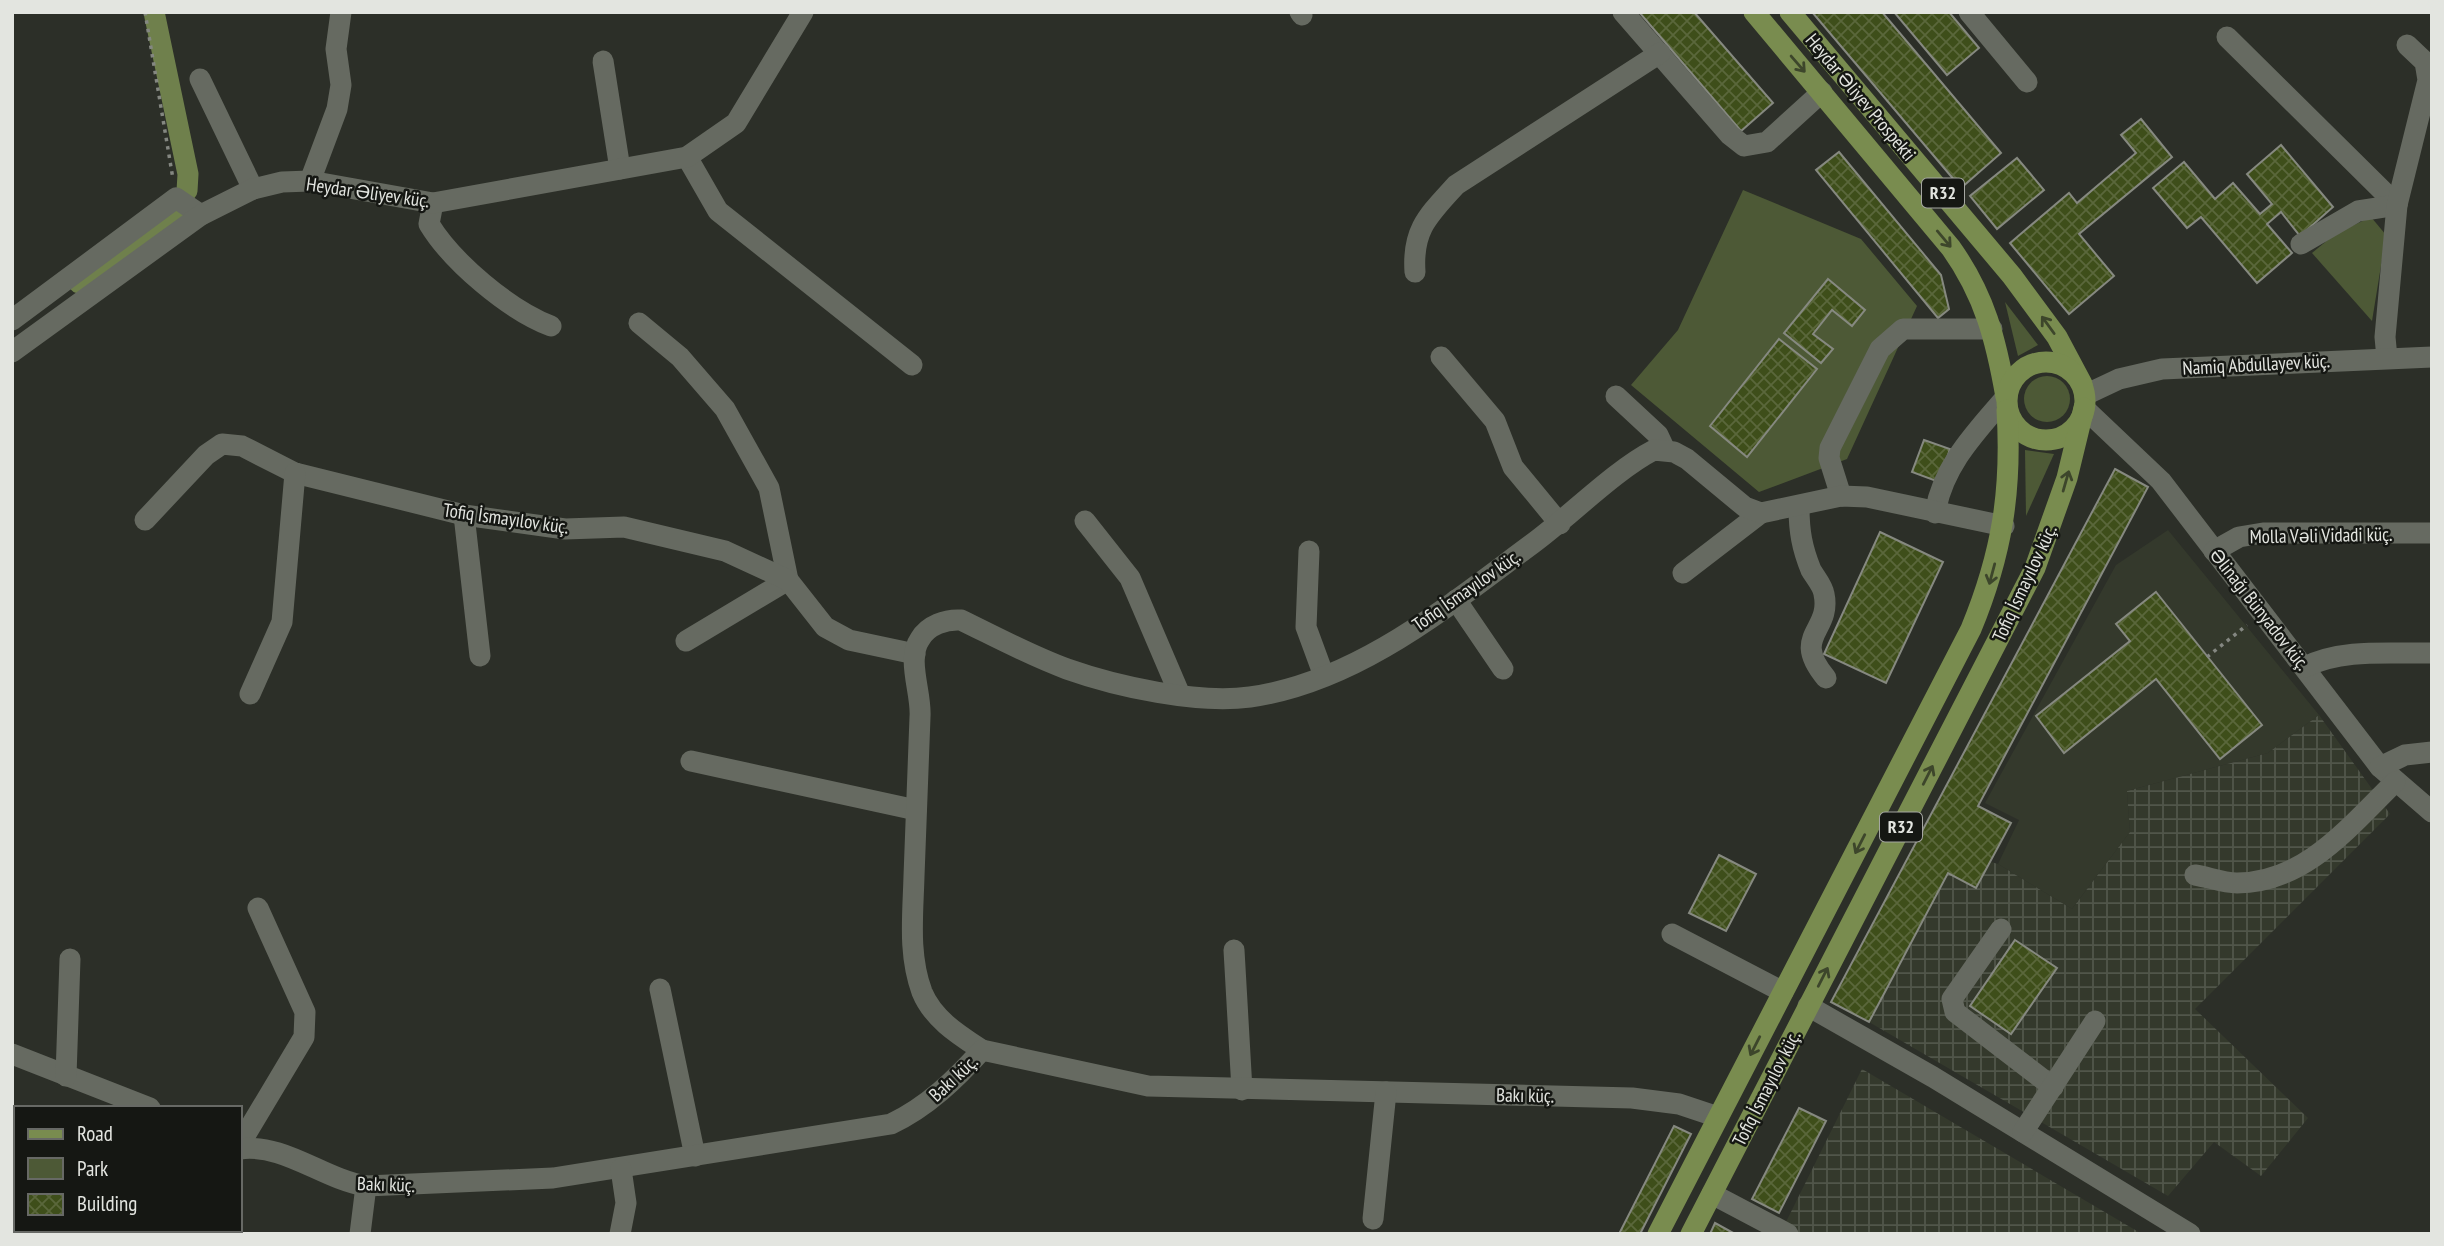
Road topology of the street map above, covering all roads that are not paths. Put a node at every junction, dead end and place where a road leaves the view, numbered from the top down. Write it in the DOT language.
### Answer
graph roads {
  1 [pos="341,12"];
  2 [pos="803,12"];
  3 [pos="1623,12"];
  4 [pos="1754,12"];
  5 [pos="1790,12"];
  6 [pos="1969,12"];
  7 [pos="2227,37"];
  8 [pos="2407,45"];
  9 [pos="1660,53"];
  10 [pos="603,61"];
  11 [pos="200,79"];
  12 [pos="2027,82"];
  13 [pos="1822,92"];
  14 [pos="687,157"];
  15 [pos="620,169"];
  16 [pos="310,181"];
  17 [pos="253,189"];
  18 [pos="433,203"];
  19 [pos="2397,205"];
  20 [pos="201,215"];
  21 [pos="2301,244"];
  22 [pos="1415,272"];
  23 [pos="12,320"];
  24 [pos="639,323"];
  25 [pos="551,326"];
  26 [pos="1992,329"];
  27 [pos="12,352"];
  28 [pos="1441,357"];
  29 [pos="2432,357"];
  30 [pos="2387,358"];
  31 [pos="912,365"];
  32 [pos="1616,396"];
  33 [pos="2084,396"];
  34 [pos="2007,403"];
  35 [pos="1665,450"];
  36 [pos="295,473"];
  37 [pos="1841,496"];
  38 [pos="1799,507"];
  39 [pos="1761,513"];
  40 [pos="1935,513"];
  41 [pos="464,515"];
  42 [pos="145,520"];
  43 [pos="1085,522"];
  44 [pos="1560,524"];
  45 [pos="2004,527"];
  46 [pos="2432,533"];
  47 [pos="1309,551"];
  48 [pos="2214,551"];
  49 [pos="1683,573"];
  50 [pos="788,580"];
  51 [pos="1456,600"];
  52 [pos="686,642"];
  53 [pos="2432,653"];
  54 [pos="915,654"];
  55 [pos="480,656"];
  56 [pos="2305,667"];
  57 [pos="1503,669"];
  58 [pos="1324,677"];
  59 [pos="1826,678"];
  60 [pos="250,694"];
  61 [pos="1180,695"];
  62 [pos="2432,752"];
  63 [pos="691,761"];
  64 [pos="2388,775"];
  65 [pos="916,810"];
  66 [pos="2432,812"];
  67 [pos="2195,874"];
  68 [pos="258,908"];
  69 [pos="2001,929"];
  70 [pos="1672,934"];
  71 [pos="1234,950"];
  72 [pos="70,960"];
  73 [pos="660,989"];
  74 [pos="1783,992"];
  75 [pos="1808,1006"];
  76 [pos="2095,1021"];
  77 [pos="982,1050"];
  78 [pos="12,1054"];
  79 [pos="66,1076"];
  80 [pos="2053,1087"];
  81 [pos="1242,1090"];
  82 [pos="1386,1092"];
  83 [pos="145,1106"];
  84 [pos="1718,1117"];
  85 [pos="2023,1132"];
  86 [pos="242,1143"];
  87 [pos="242,1146"];
  88 [pos="695,1156"];
  89 [pos="621,1169"];
  90 [pos="366,1186"];
  91 [pos="1712,1194"];
  92 [pos="1373,1219"];
  93 [pos="360,1234"];
  94 [pos="621,1234"];
  95 [pos="1658,1234"];
  96 [pos="1691,1234"];
  97 [pos="1788,1234"];
  98 [pos="2190,1234"];
  1 -- 16 [label="street"];
  2 -- 14 [label="street, Heydar Əliyev küç."];
  3 -- 9 [label="street"];
  4 -- 13 [label="main road, R32, one-way"];
  33 -- 5 [label="main road, Heydar Əliyev Prospekti / R32, one-way"];
  6 -- 12 [label="street"];
  7 -- 19 [label="street"];
  8 -- 19 [label="street"];
  9 -- 13 [label="street"];
  9 -- 22 [label="street"];
  10 -- 15 [label="street"];
  11 -- 17 [label="street"];
  13 -- 26 [label="main road, R32, one-way"];
  14 -- 15 [label="street, Heydar Əliyev küç."];
  14 -- 31 [label="street"];
  15 -- 18 [label="street, Heydar Əliyev küç."];
  16 -- 17 [label="street, Heydar Əliyev küç."];
  16 -- 18 [label="street, Heydar Əliyev küç."];
  17 -- 20 [label="street, Heydar Əliyev küç."];
  18 -- 25 [label="street"];
  19 -- 21 [label="street"];
  19 -- 30 [label="street"];
  20 -- 23 [label="street"];
  20 -- 27 [label="street, Heydar Əliyev küç."];
  24 -- 50 [label="street"];
  26 -- 34 [label="main road, R32"];
  26 -- 37 [label="street"];
  28 -- 44 [label="street"];
  29 -- 30 [label="street, Namiq Abdullayev küç."];
  30 -- 33 [label="street, Namiq Abdullayev küç."];
  32 -- 35 [label="street"];
  33 -- 34 [label="main road"];
  33 -- 34 [label="main road"];
  33 -- 48 [label="street, Əlinağı Bünyadov küç."];
  75 -- 33 [label="main road, Tofiq İsmayılov küç. / R32, one-way"];
  34 -- 40 [label="street"];
  34 -- 45 [label="main road, R32"];
  35 -- 39 [label="street"];
  35 -- 44 [label="street, Tofiq İsmayılov küç."];
  36 -- 41 [label="street, Tofiq İsmayılov küç."];
  36 -- 42 [label="street, Tofiq İsmayılov küç."];
  36 -- 60 [label="street"];
  37 -- 38 [label="street"];
  37 -- 40 [label="street"];
  38 -- 39 [label="street"];
  38 -- 59 [label="street"];
  39 -- 49 [label="street"];
  40 -- 45 [label="street"];
  41 -- 50 [label="street, Tofiq İsmayılov küç."];
  41 -- 55 [label="street"];
  43 -- 61 [label="street"];
  44 -- 51 [label="street, Tofiq İsmayılov küç."];
  45 -- 74 [label="main road, R32, one-way"];
  46 -- 48 [label="street, Molla Vəli Vidadi küç."];
  47 -- 58 [label="street"];
  48 -- 56 [label="street, Əlinağı Bünyadov küç."];
  50 -- 52 [label="street"];
  50 -- 54 [label="street, Tofiq İsmayılov küç."];
  51 -- 57 [label="street"];
  51 -- 58 [label="street, Tofiq İsmayılov küç."];
  53 -- 56 [label="street"];
  54 -- 61 [label="street, Tofiq İsmayılov küç."];
  54 -- 65 [label="street"];
  56 -- 64 [label="street, Əlinağı Bünyadov küç."];
  58 -- 61 [label="street, Tofiq İsmayılov küç."];
  62 -- 64 [label="street"];
  63 -- 65 [label="street"];
  64 -- 66 [label="street, Əlinağı Bünyadov küç."];
  64 -- 67 [label="street"];
  65 -- 77 [label="street"];
  68 -- 86 [label="street"];
  69 -- 80 [label="street"];
  70 -- 74 [label="street"];
  71 -- 81 [label="street"];
  72 -- 79 [label="street"];
  73 -- 88 [label="street"];
  74 -- 75 [label="main road"];
  74 -- 84 [label="main road, R32, one-way"];
  75 -- 85 [label="street"];
  75 -- 91 [label="main road, Tofiq İsmayılov küç. / R32"];
  76 -- 80 [label="street"];
  77 -- 81 [label="street, Bakı küç."];
  77 -- 88 [label="street, Bakı küç."];
  78 -- 79 [label="street"];
  79 -- 83 [label="street"];
  80 -- 85 [label="street"];
  81 -- 82 [label="street, Bakı küç."];
  82 -- 84 [label="street, Bakı küç."];
  82 -- 92 [label="street"];
  84 -- 95 [label="main road, R32"];
  85 -- 98 [label="street"];
  87 -- 90 [label="street, Bakı küç."];
  88 -- 89 [label="street, Bakı küç."];
  89 -- 90 [label="street, Bakı küç."];
  89 -- 94 [label="street"];
  90 -- 93 [label="street"];
  91 -- 96 [label="main road, Tofiq İsmayılov küç. / R32"];
  91 -- 97 [label="street"];
}
